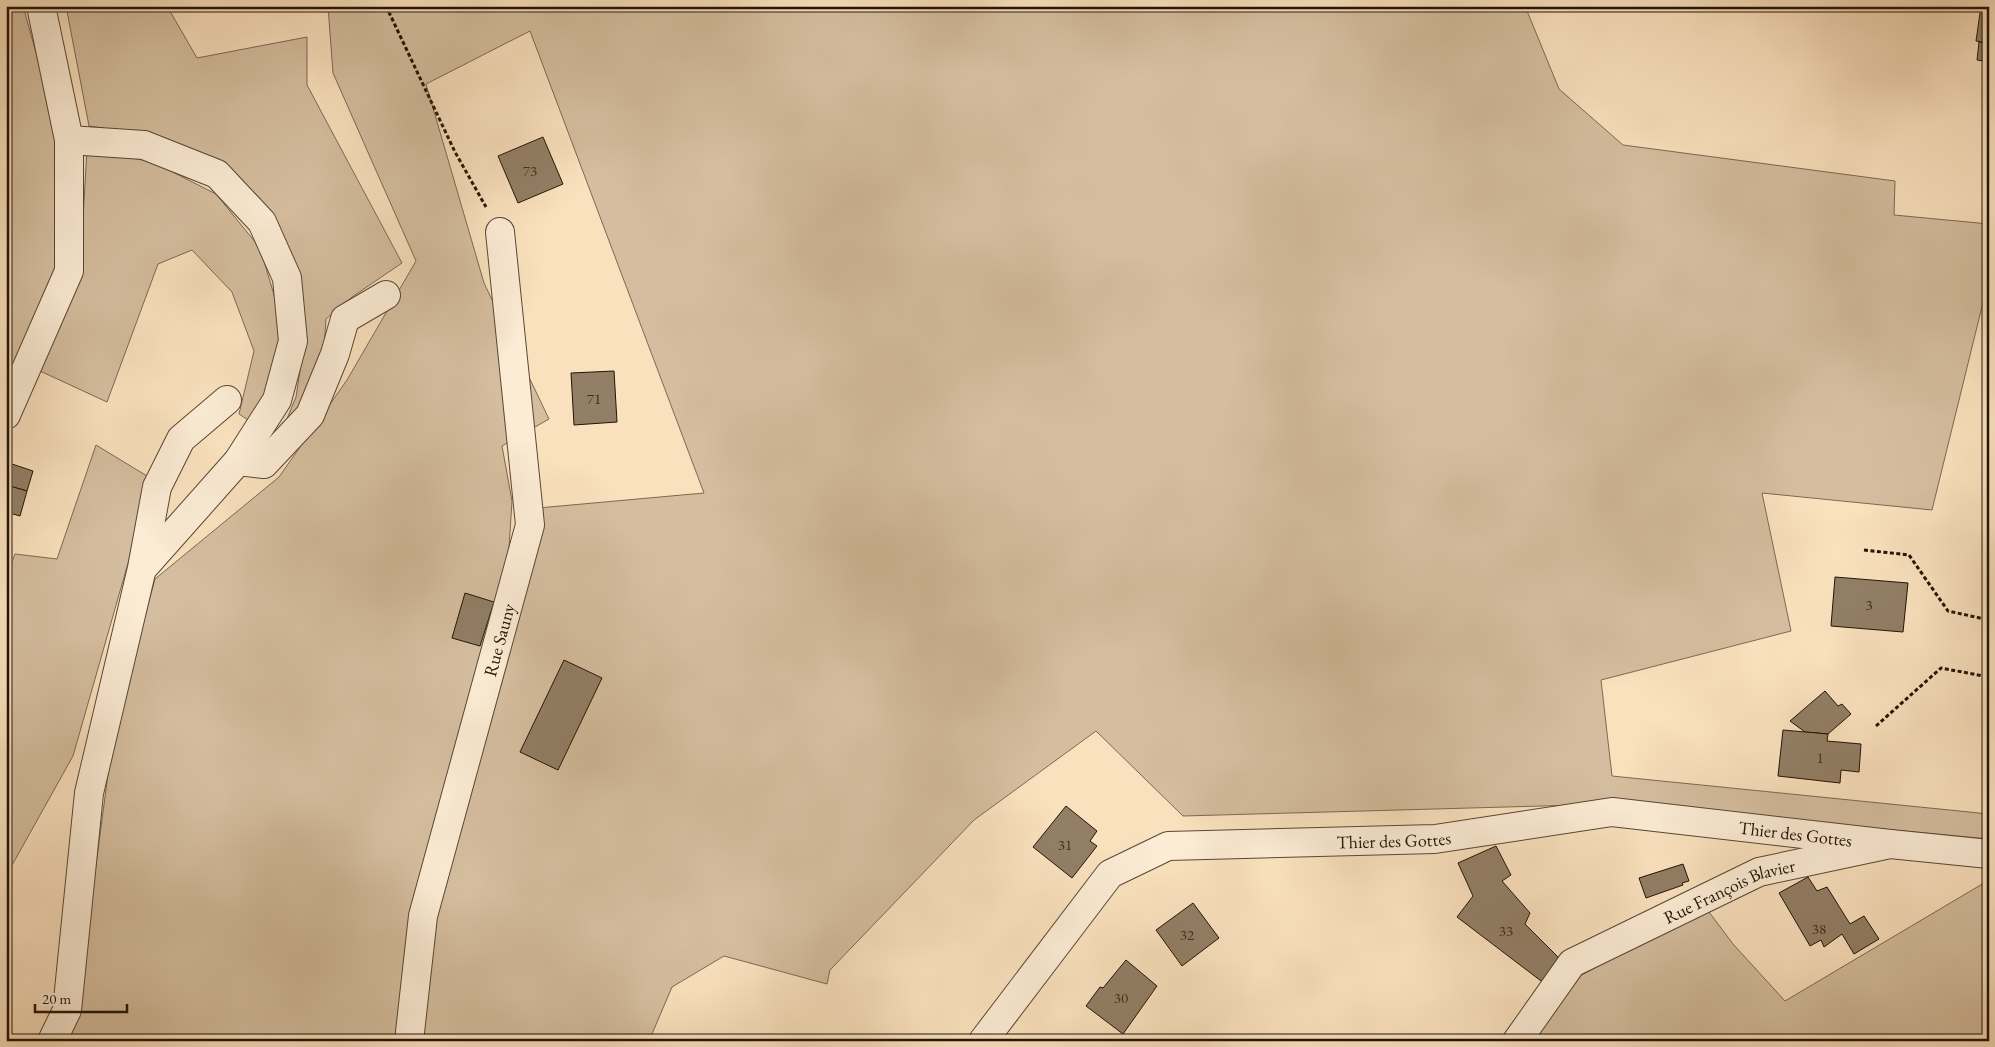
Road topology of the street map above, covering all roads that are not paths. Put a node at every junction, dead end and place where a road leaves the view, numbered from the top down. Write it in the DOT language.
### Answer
graph roads {
  1 [pos="41,6"];
  2 [pos="69,140"];
  3 [pos="500,232"];
  4 [pos="386,295"];
  5 [pos="227,400"];
  6 [pos="6,415"];
  7 [pos="238,461"];
  8 [pos="142,568"];
  9 [pos="1890,844"];
  10 [pos="1989,854"];
  11 [pos="52,1041"];
  12 [pos="409,1041"];
  13 [pos="983,1041"];
  14 [pos="1517,1041"];
  1 -- 2 [label="street"];
  2 -- 6 [label="street"];
  2 -- 7 [label="street"];
  3 -- 12 [label="street, Rue Sauny"];
  4 -- 7 [label="street"];
  5 -- 8 [label="street"];
  7 -- 8 [label="street"];
  8 -- 11 [label="street"];
  9 -- 10 [label="street, Rue François Blavier"];
  9 -- 13 [label="street, Thier des Gottes"];
  9 -- 14 [label="street, Rue François Blavier"];
}
